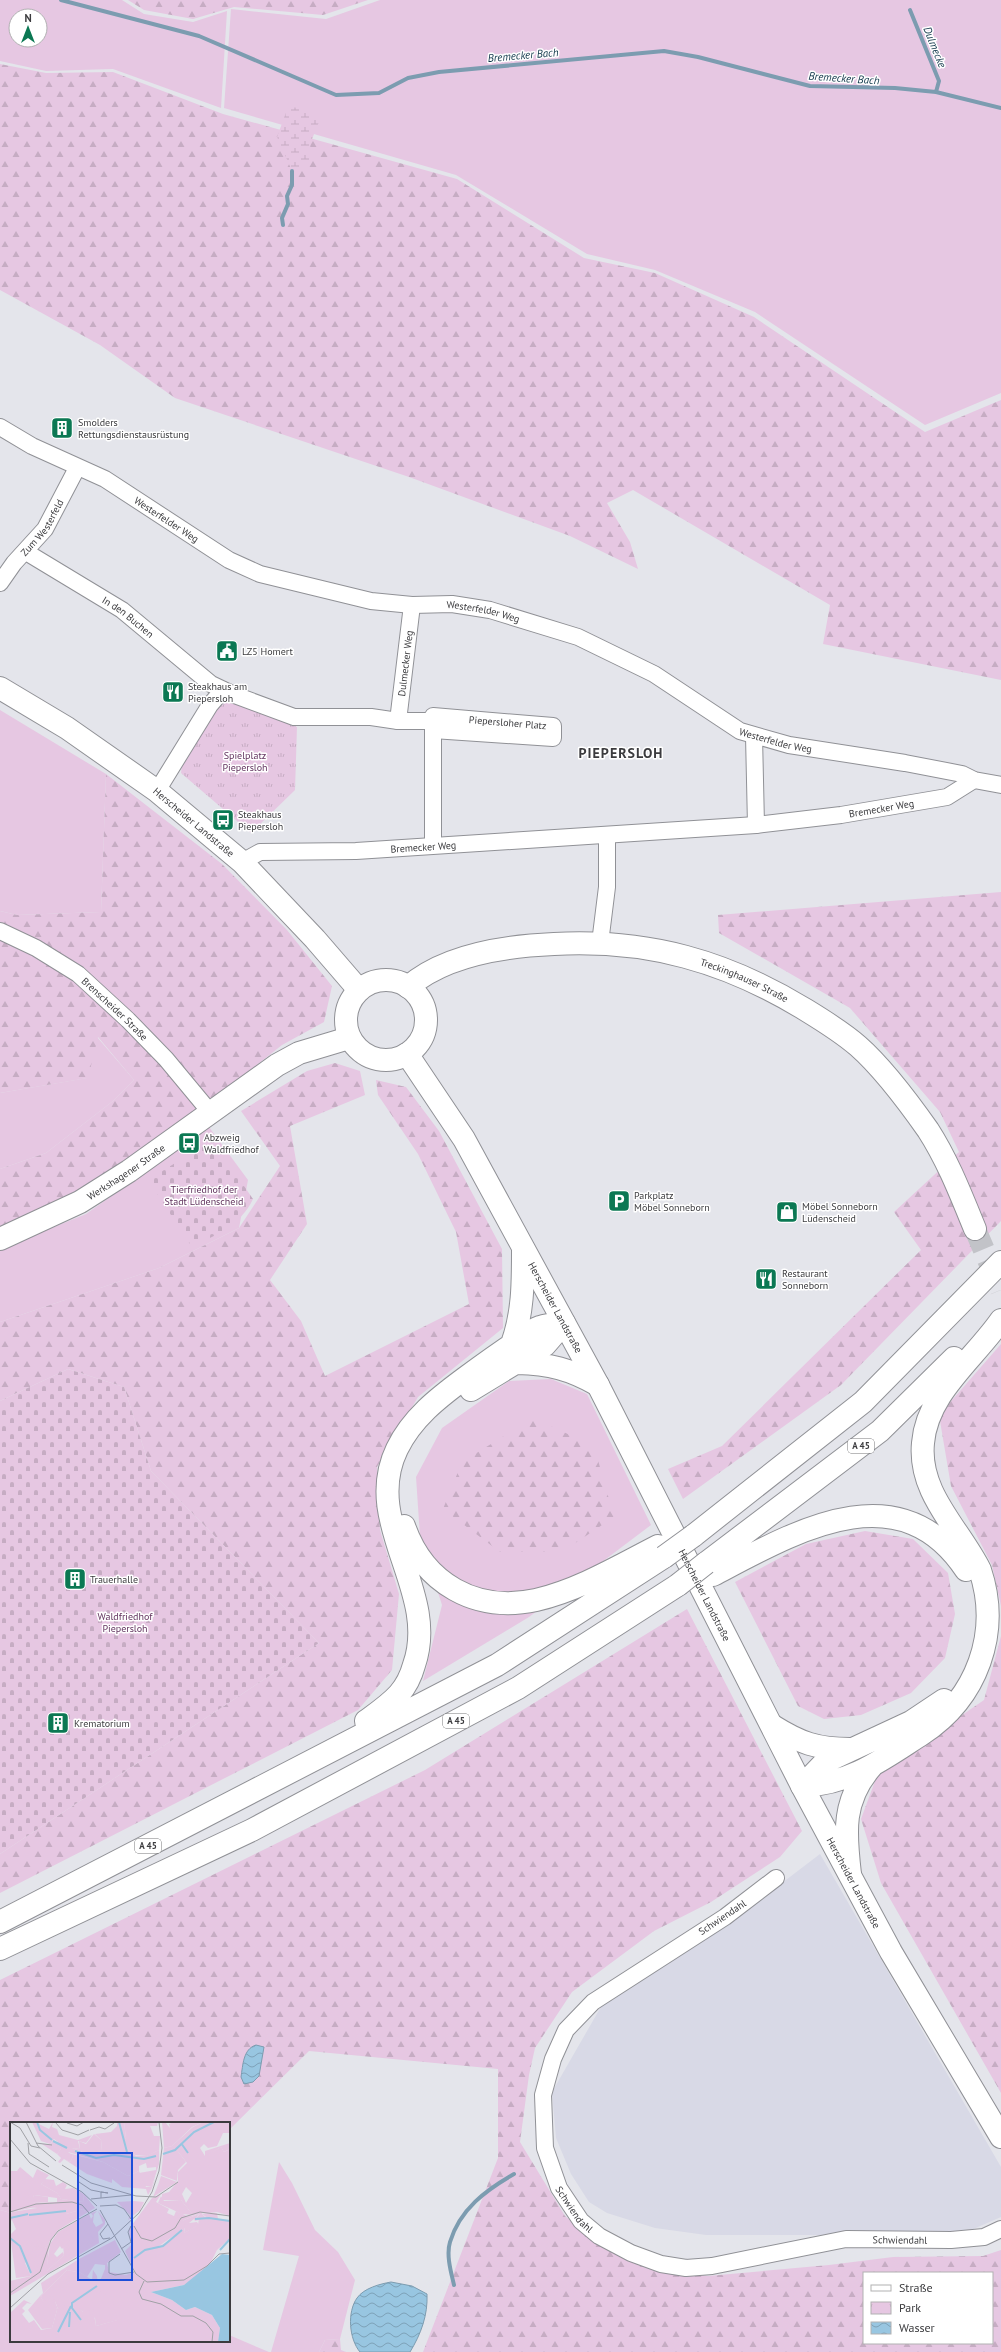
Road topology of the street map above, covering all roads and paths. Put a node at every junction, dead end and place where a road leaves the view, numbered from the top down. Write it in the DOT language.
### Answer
graph roads {
  1 [pos="0,427"];
  2 [pos="77,468"];
  3 [pos="26,552"];
  4 [pos="0,583"];
  5 [pos="412,605"];
  6 [pos="0,688"];
  7 [pos="223,690"];
  8 [pos="372,716"];
  9 [pos="398,721"];
  10 [pos="433,726"];
  11 [pos="754,736"];
  12 [pos="974,780"];
  13 [pos="1001,785"];
  14 [pos="157,791"];
  15 [pos="756,825"];
  16 [pos="607,835"];
  17 [pos="433,845"];
  18 [pos="242,862"];
  19 [pos="0,931"];
  20 [pos="600,943"];
  21 [pos="408,987"];
  22 [pos="359,990"];
  23 [pos="349,1038"];
  24 [pos="407,1054"];
  25 [pos="210,1112"];
  26 [pos="976,1229"];
  27 [pos="0,1239"];
  28 [pos="523,1251"];
  29 [pos="1001,1262"];
  30 [pos="1001,1312"];
  31 [pos="1001,1320"];
  32 [pos="564,1323"];
  33 [pos="515,1354"];
  34 [pos="598,1385"];
  35 [pos="661,1552"];
  36 [pos="709,1569"];
  37 [pos="772,1726"];
  38 [pos="855,1749"];
  39 [pos="872,1766"];
  40 [pos="296,1769"];
  41 [pos="802,1786"];
  42 [pos="850,1874"];
  43 [pos="776,1878"];
  44 [pos="0,1922"];
  45 [pos="0,1949"];
  46 [pos="1001,2137"];
  47 [pos="1001,2229"];
  1 -- 2 [label="street, Westerfelder Weg"];
  2 -- 3 [label="street, Zum Westerfeld"];
  2 -- 5 [label="street, Westerfelder Weg"];
  3 -- 4 [label="street, Zum Westerfeld"];
  3 -- 7 [label="street, In den Buchen"];
  5 -- 9 [label="street, Dulmecker Weg"];
  5 -- 11 [label="street, Westerfelder Weg"];
  6 -- 14 [label="main road, Herscheider Landstraße"];
  7 -- 8 [label="street, In den Buchen"];
  7 -- 14 [label="street"];
  8 -- 9 [label="street, Piepersloher Platz"];
  9 -- 10 [label="street, Piepersloher Platz"];
  10 -- 10 [label="street, Piepersloher Platz"];
  10 -- 17 [label="street"];
  11 -- 12 [label="street, Westerfelder Weg"];
  11 -- 15 [label="street"];
  12 -- 13 [label="street"];
  12 -- 15 [label="street, Bremecker Weg"];
  14 -- 18 [label="main road, Herscheider Landstraße"];
  15 -- 16 [label="street, Bremecker Weg"];
  16 -- 17 [label="street, Bremecker Weg"];
  16 -- 20 [label="street"];
  17 -- 18 [label="street, Bremecker Weg"];
  18 -- 22 [label="main road, Herscheider Landstraße"];
  19 -- 25 [label="street, Brenscheider Straße"];
  20 -- 21 [label="main road, Treckinghauser Straße"];
  20 -- 26 [label="main road, Treckinghauser Straße"];
  21 -- 22 [label="main road"];
  21 -- 24 [label="main road"];
  22 -- 23 [label="main road"];
  23 -- 24 [label="main road"];
  23 -- 25 [label="main road, Werkshagener Straße"];
  24 -- 28 [label="main road, Herscheider Landstraße"];
  25 -- 27 [label="main road, Werkshagener Straße"];
  28 -- 32 [label="main road, Herscheider Landstraße"];
  28 -- 33 [label="main road"];
  29 -- 35 [label="main road"];
  30 -- 36 [label="main road, A 45"];
  31 -- 39 [label="main road"];
  32 -- 33 [label="main road"];
  32 -- 34 [label="main road, Herscheider Landstraße"];
  33 -- 34 [label="main road"];
  33 -- 35 [label="main road"];
  33 -- 40 [label="main road"];
  34 -- 37 [label="main road, Herscheider Landstraße"];
  35 -- 40 [label="main road, A 45"];
  36 -- 38 [label="main road"];
  36 -- 45 [label="main road, A 45, bridge"];
  37 -- 38 [label="main road"];
  37 -- 41 [label="main road, Herscheider Landstraße"];
  38 -- 41 [label="main road"];
  39 -- 41 [label="main road"];
  39 -- 42 [label="main road"];
  40 -- 44 [label="main road, A 45"];
  41 -- 42 [label="main road, Herscheider Landstraße"];
  42 -- 46 [label="main road, Herscheider Landstraße"];
  43 -- 47 [label="street, Schwiendahl"];
}
